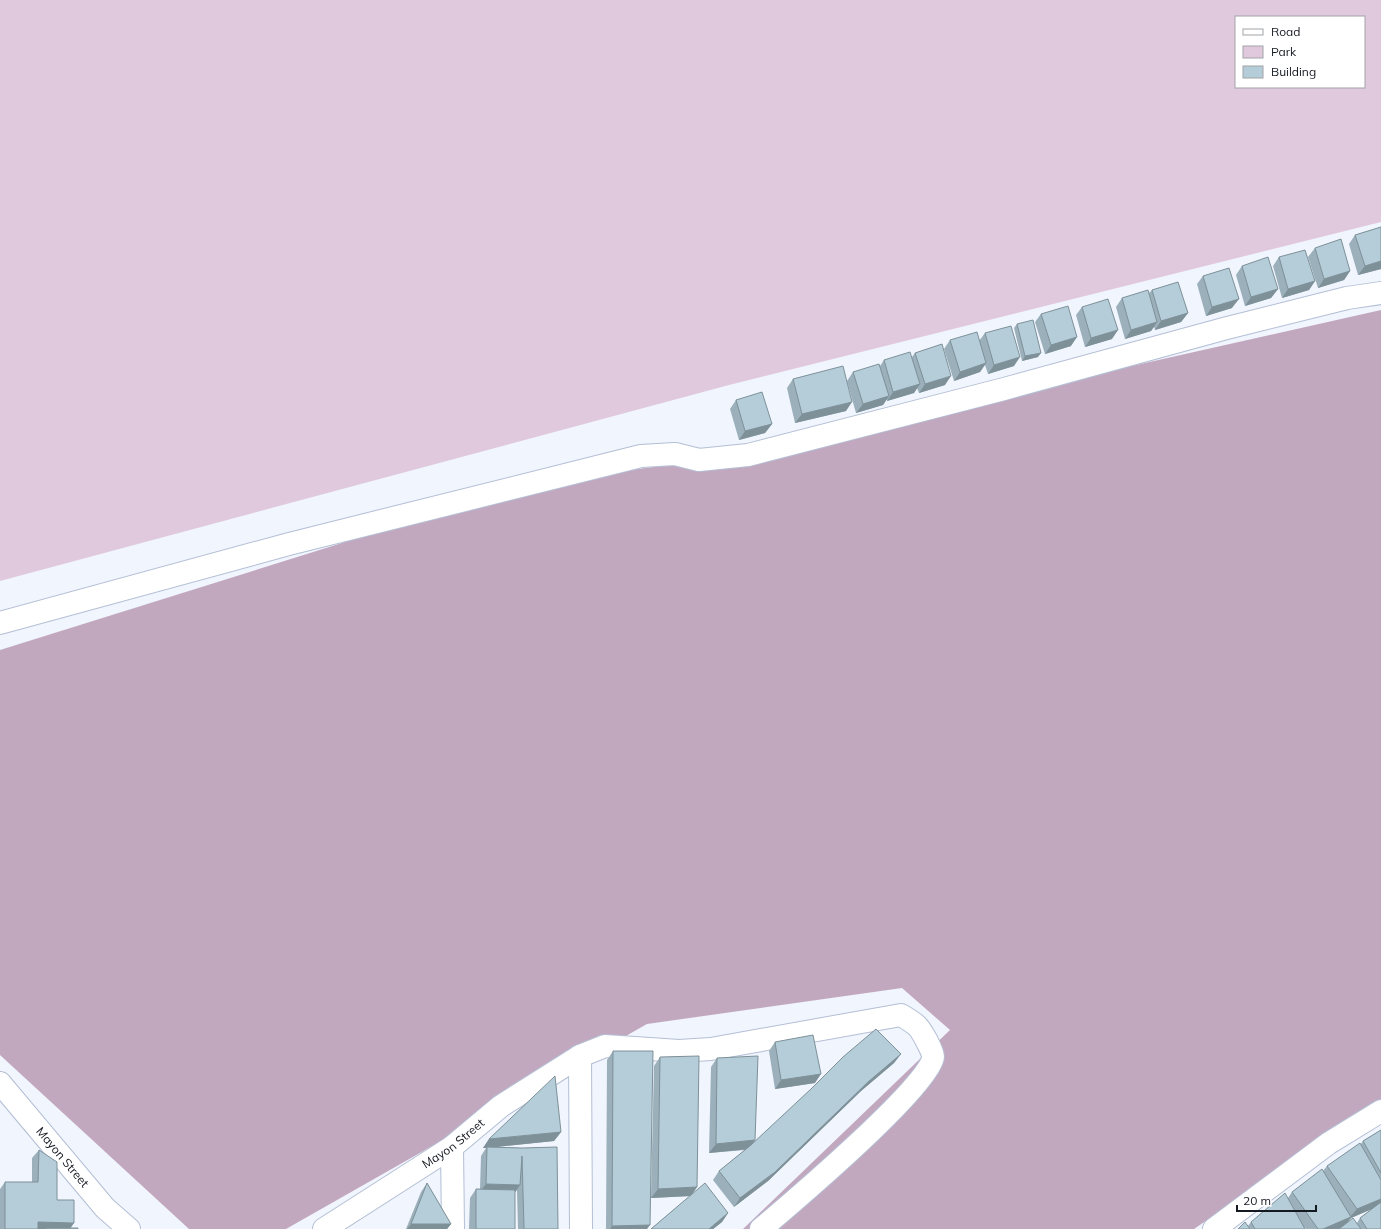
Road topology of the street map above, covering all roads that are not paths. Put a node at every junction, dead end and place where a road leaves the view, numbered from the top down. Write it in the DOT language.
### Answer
graph roads {
  1 [pos="1381,293"];
  2 [pos="0,623"];
  3 [pos="580,1056"];
  4 [pos="0,1083"];
  5 [pos="1381,1111"];
  6 [pos="452,1147"];
  7 [pos="105,1219"];
  8 [pos="335,1225"];
  9 [pos="129,1229"];
  10 [pos="453,1229"];
  11 [pos="581,1229"];
  12 [pos="760,1229"];
  13 [pos="1214,1229"];
  1 -- 2 [label="street"];
  3 -- 6 [label="street, Mayon Street"];
  3 -- 11 [label="street"];
  3 -- 12 [label="street, Mayon Street"];
  4 -- 7 [label="street, Mayon Street"];
  5 -- 13 [label="street"];
  6 -- 8 [label="street, Mayon Street"];
  6 -- 10 [label="street"];
  7 -- 9 [label="street, Mayon Street"];
}
